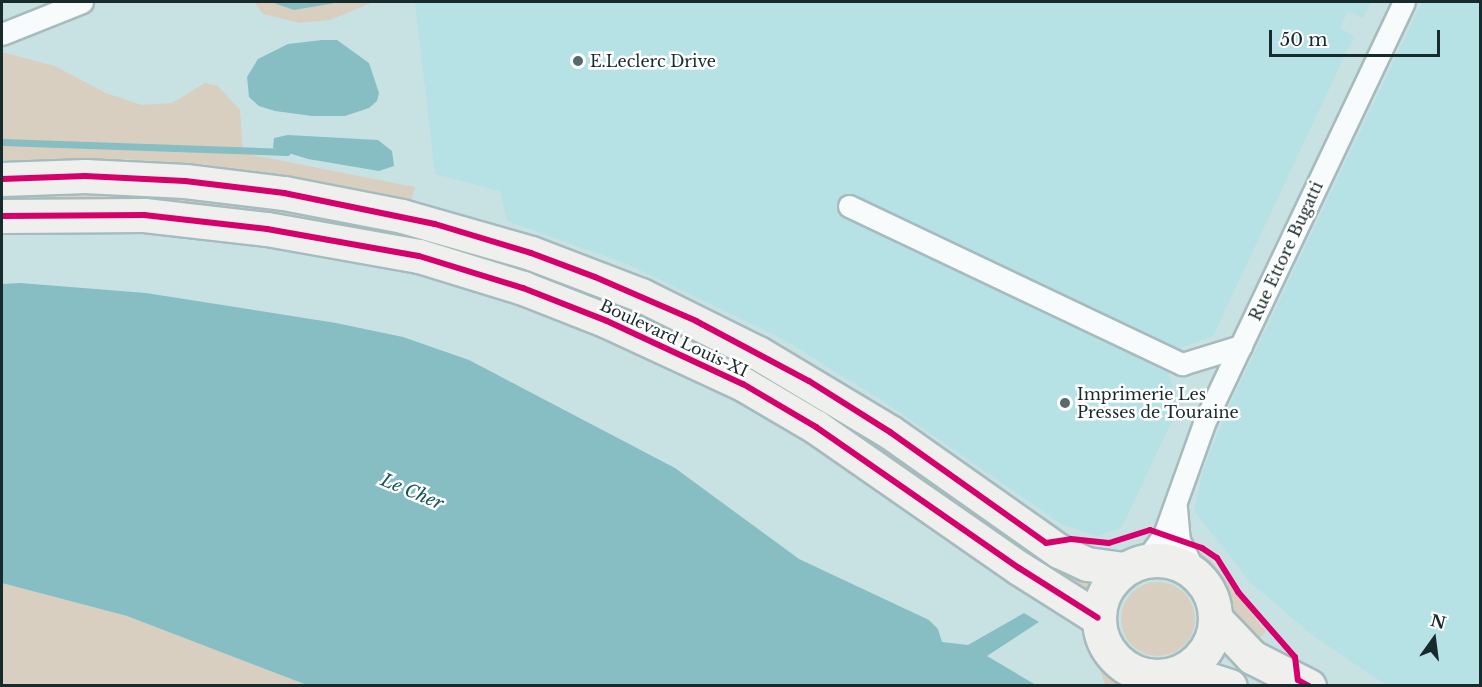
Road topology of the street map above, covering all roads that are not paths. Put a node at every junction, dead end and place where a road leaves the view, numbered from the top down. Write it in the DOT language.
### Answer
graph roads {
  1 [pos="82,2"];
  2 [pos="1404,2"];
  3 [pos="2,34"];
  4 [pos="2,179"];
  5 [pos="849,206"];
  6 [pos="2,216"];
  7 [pos="1241,346"];
  8 [pos="1176,505"];
  9 [pos="1135,565"];
  10 [pos="1196,575"];
  11 [pos="1098,618"];
  12 [pos="1215,618"];
  13 [pos="1183,670"];
  14 [pos="1230,686"];
  15 [pos="1309,686"];
  1 -- 3 [label="street"];
  2 -- 7 [label="street, Rue Ettore Bugatti"];
  4 -- 9 [label="main road, Boulevard Louis-XI"];
  5 -- 7 [label="street"];
  6 -- 11 [label="main road, Boulevard Louis-XI"];
  7 -- 8 [label="street, Rue Ettore Bugatti"];
  8 -- 9 [label="street, Rue Ettore Bugatti"];
  8 -- 10 [label="street, Rue Ettore Bugatti"];
  9 -- 10 [label="main road"];
  9 -- 11 [label="main road"];
  10 -- 12 [label="main road"];
  11 -- 13 [label="main road"];
  12 -- 13 [label="main road"];
  12 -- 15 [label="main road"];
  13 -- 14 [label="main road"];
}
